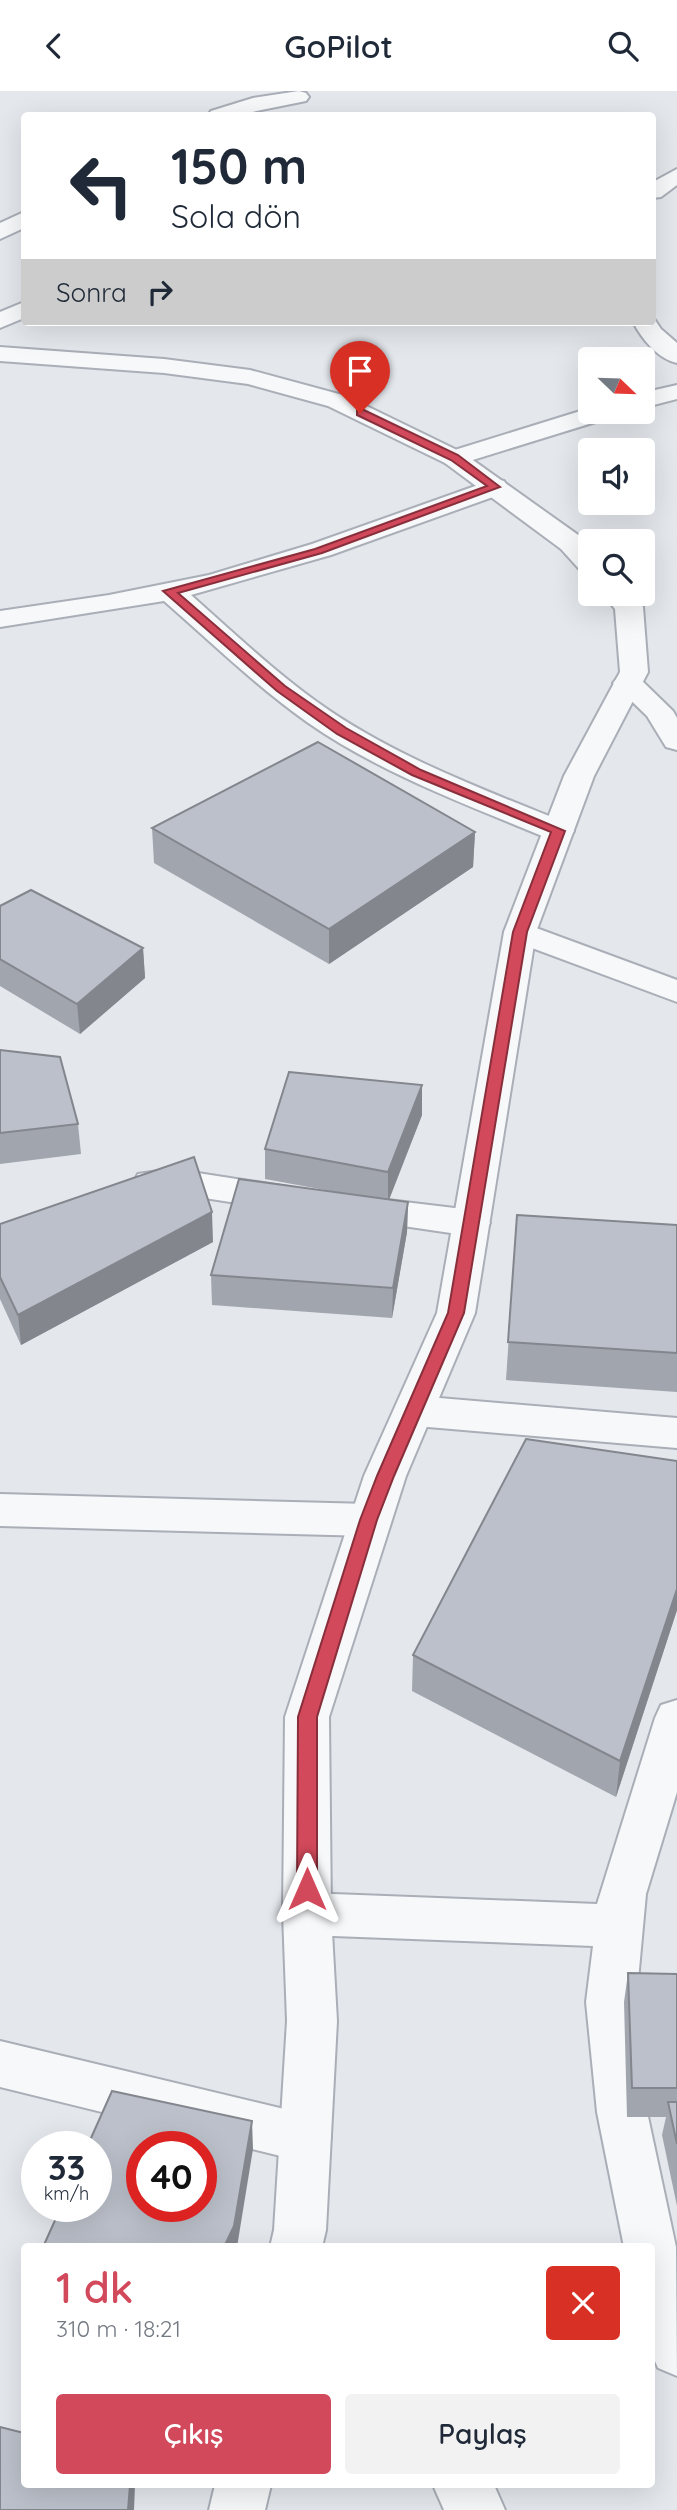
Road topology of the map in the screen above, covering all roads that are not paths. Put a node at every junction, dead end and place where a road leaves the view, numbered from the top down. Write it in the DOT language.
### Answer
graph roads {
  1 [pos="322,91"];
  2 [pos="293,94"];
  3 [pos="228,112"];
  4 [pos="273,112"];
  5 [pos="677,175"];
  6 [pos="656,190"];
  7 [pos="21,221"];
  8 [pos="0,232"];
  9 [pos="21,310"];
  10 [pos="0,321"];
  11 [pos="647,326"];
  12 [pos="0,354"];
  13 [pos="677,356"];
  14 [pos="677,392"];
  15 [pos="655,398"];
  16 [pos="578,420"];
  17 [pos="454,458"];
  18 [pos="495,487"];
  19 [pos="578,551"];
  20 [pos="169,591"];
  21 [pos="628,606"];
  22 [pos="0,619"];
  23 [pos="628,683"];
  24 [pos="677,741"];
  25 [pos="558,831"];
  26 [pos="520,932"];
  27 [pos="677,992"];
  28 [pos="120,1188"];
  29 [pos="471,1223"];
  30 [pos="415,1412"];
  31 [pos="677,1433"];
  32 [pos="0,1510"];
  33 [pos="369,1520"];
  34 [pos="677,1718"];
  35 [pos="307,1914"];
  36 [pos="619,1926"];
  37 [pos="0,2064"];
  38 [pos="305,2138"];
  39 [pos="302,2241"];
  40 [pos="649,2243"];
  41 [pos="655,2274"];
  42 [pos="677,2349"];
  43 [pos="242,2488"];
  44 [pos="463,2488"];
  45 [pos="237,2510"];
  46 [pos="477,2510"];
  1 -- 2 [label="street"];
  2 -- 3 [label="street"];
  2 -- 4 [label="street"];
  5 -- 6 [label="street"];
  7 -- 8 [label="street"];
  9 -- 10 [label="street"];
  11 -- 13 [label="street"];
  12 -- 17 [label="street"];
  14 -- 15 [label="street"];
  16 -- 17 [label="street"];
  17 -- 18 [label="street"];
  18 -- 19 [label="street"];
  18 -- 20 [label="street"];
  20 -- 22 [label="street"];
  20 -- 25 [label="street"];
  21 -- 23 [label="street"];
  23 -- 24 [label="street"];
  23 -- 25 [label="street"];
  25 -- 26 [label="street"];
  26 -- 27 [label="street"];
  26 -- 29 [label="street"];
  28 -- 29 [label="street"];
  29 -- 30 [label="street"];
  30 -- 31 [label="street"];
  30 -- 33 [label="street"];
  32 -- 33 [label="street"];
  33 -- 35 [label="street"];
  34 -- 36 [label="street"];
  35 -- 36 [label="street"];
  35 -- 38 [label="street"];
  36 -- 40 [label="street"];
  37 -- 38 [label="street"];
  38 -- 39 [label="street"];
  41 -- 42 [label="street"];
  43 -- 45 [label="street"];
  44 -- 46 [label="street"];
}
